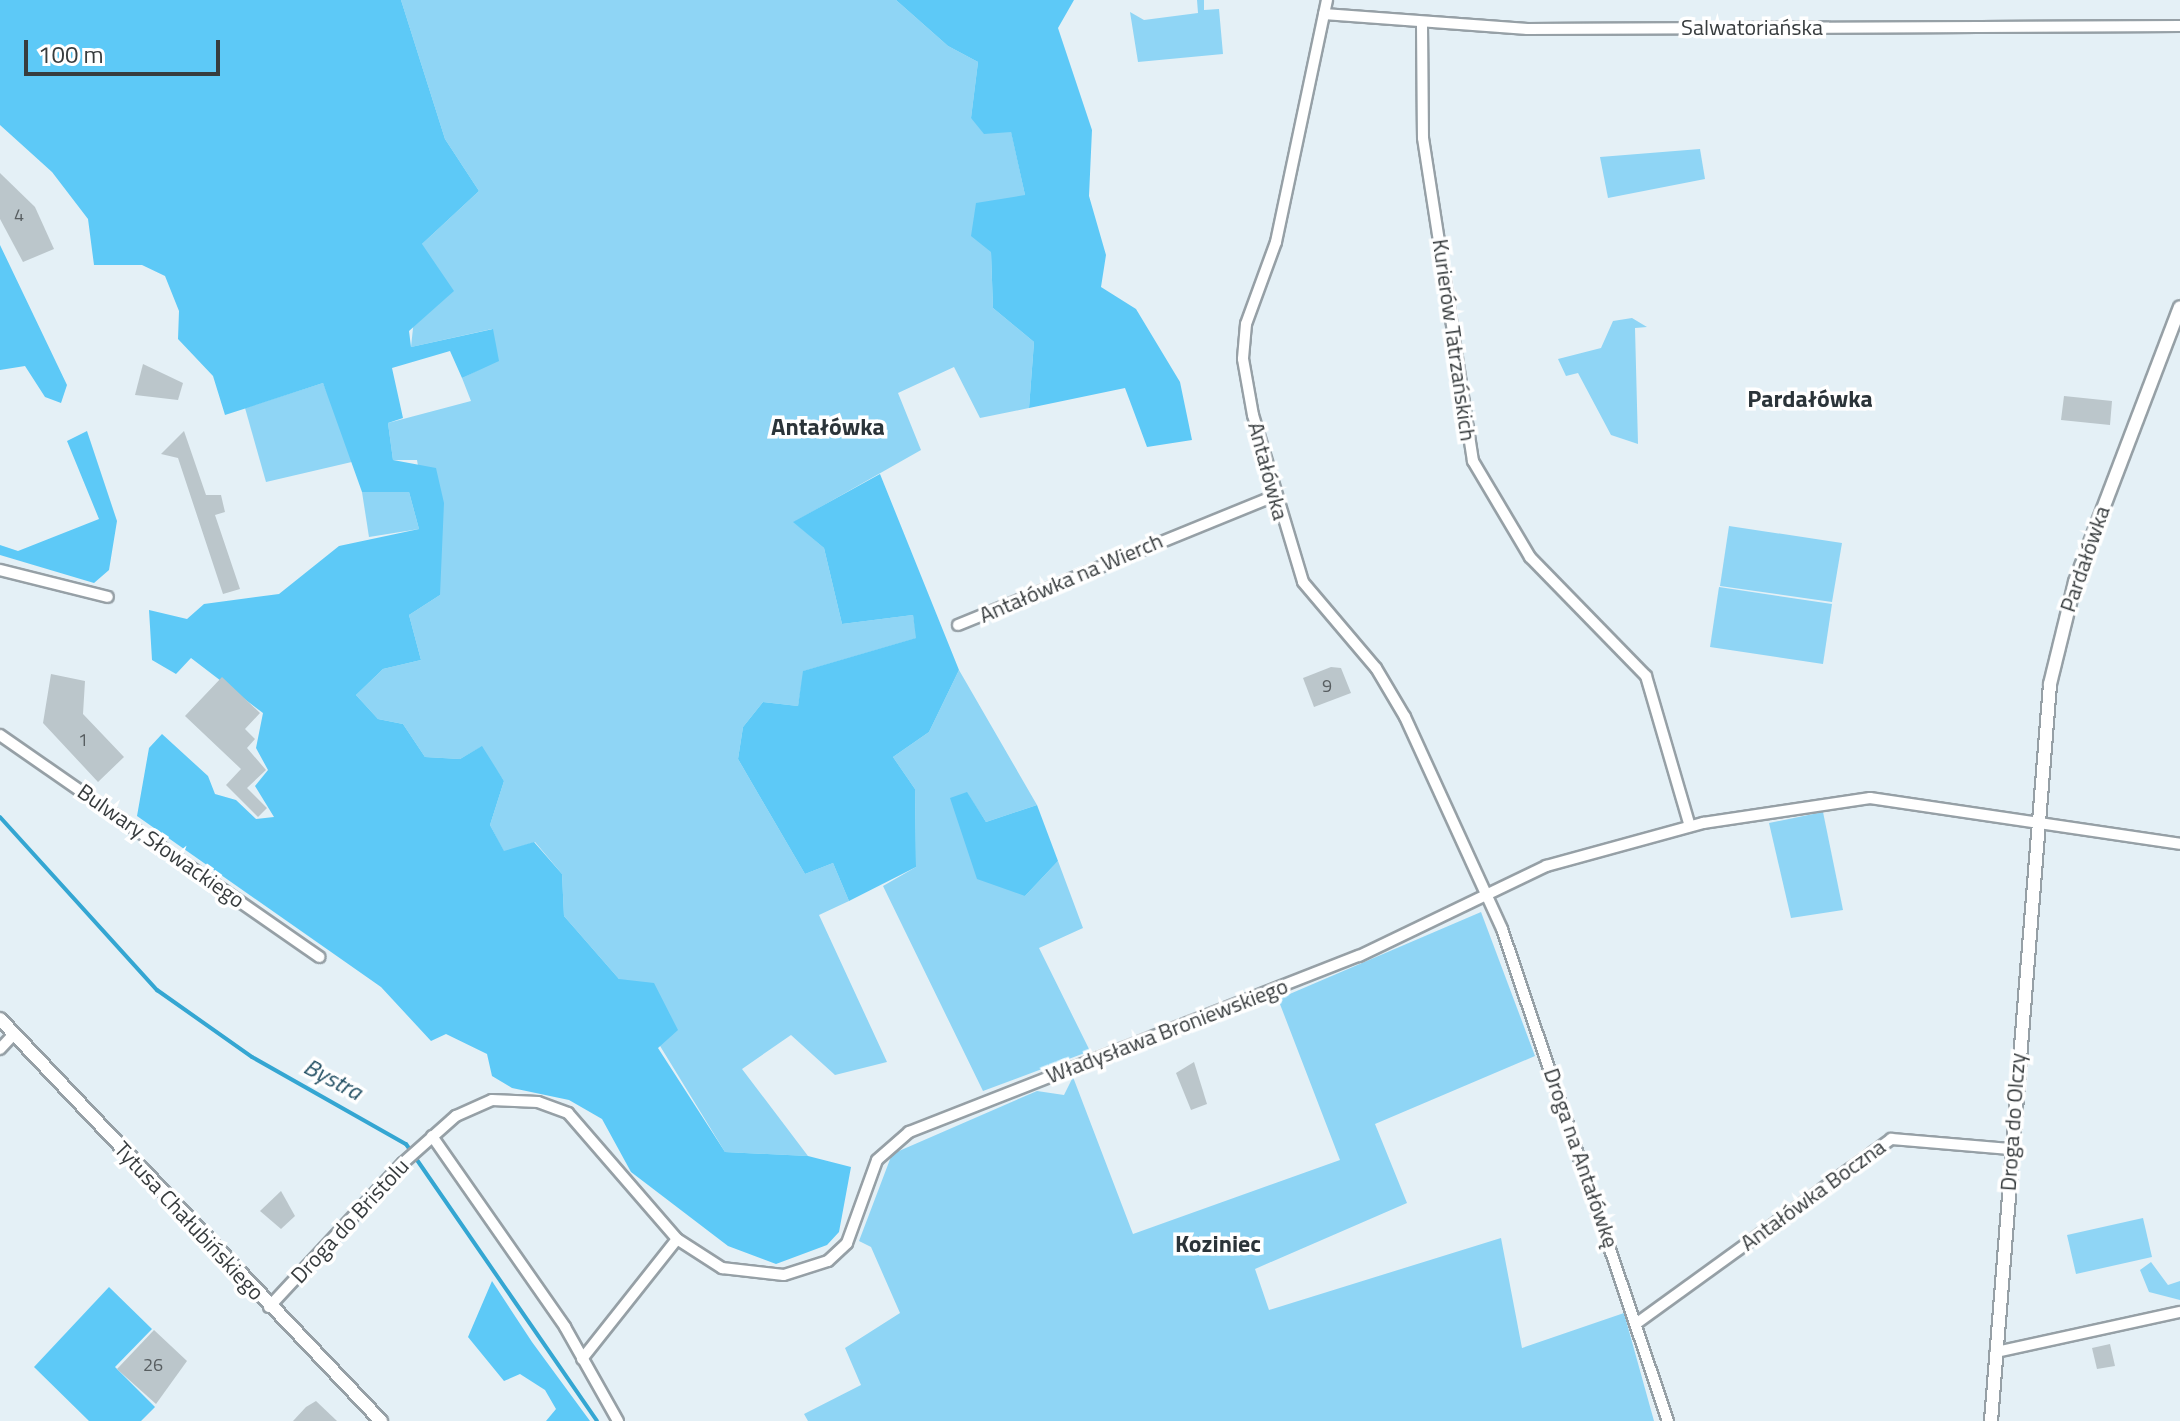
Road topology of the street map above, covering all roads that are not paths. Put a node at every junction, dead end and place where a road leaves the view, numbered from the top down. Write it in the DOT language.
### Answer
graph roads {
  1 [pos="1327,0"];
  2 [pos="1324,14"];
  3 [pos="1422,25"];
  4 [pos="2180,26"];
  5 [pos="2180,307"];
  6 [pos="1274,496"];
  7 [pos="0,570"];
  8 [pos="108,597"];
  9 [pos="958,625"];
  10 [pos="0,735"];
  11 [pos="2036,822"];
  12 [pos="1690,826"];
  13 [pos="2180,844"];
  14 [pos="1486,897"];
  15 [pos="320,957"];
  16 [pos="0,1019"];
  17 [pos="14,1034"];
  18 [pos="0,1049"];
  19 [pos="432,1136"];
  20 [pos="2011,1149"];
  21 [pos="677,1239"];
  22 [pos="269,1307"];
  23 [pos="2180,1312"];
  24 [pos="1637,1323"];
  25 [pos="1996,1352"];
  26 [pos="582,1359"];
  27 [pos="381,1421"];
  28 [pos="618,1421"];
  29 [pos="1668,1421"];
  30 [pos="1991,1421"];
  1 -- 2 [label="street, Antałówka"];
  2 -- 3 [label="street, Salwatoriańska"];
  2 -- 6 [label="street, Antałówka"];
  3 -- 4 [label="street, Salwatoriańska"];
  3 -- 12 [label="street, Kurierów Tatrzańskich"];
  5 -- 11 [label="street, Pardałówka"];
  6 -- 9 [label="street, Antałówka na Wierch"];
  6 -- 14 [label="street, Antałówka"];
  7 -- 8 [label="street"];
  10 -- 15 [label="street, Bulwary Słowackiego"];
  11 -- 12 [label="street, Władysława Broniewskiego"];
  11 -- 13 [label="street, Władysława Broniewskiego"];
  11 -- 20 [label="street, Droga do Olczy"];
  12 -- 14 [label="street, Władysława Broniewskiego"];
  14 -- 21 [label="street, Władysława Broniewskiego"];
  14 -- 24 [label="street, Droga na Antałówkę"];
  16 -- 17 [label="street, Tytusa Chałubińskiego"];
  17 -- 18 [label="street"];
  17 -- 22 [label="street, Tytusa Chałubińskiego"];
  19 -- 21 [label="street, Władysława Broniewskiego"];
  19 -- 22 [label="street, Droga do Bristolu"];
  19 -- 26 [label="street"];
  20 -- 24 [label="street, Antałówka Boczna"];
  20 -- 25 [label="street, Droga do Olczy"];
  21 -- 26 [label="street"];
  22 -- 27 [label="street, Tytusa Chałubińskiego"];
  23 -- 25 [label="street"];
  24 -- 29 [label="street, Droga na Antałówkę"];
  25 -- 30 [label="street, Droga do Olczy"];
  26 -- 28 [label="street"];
}
